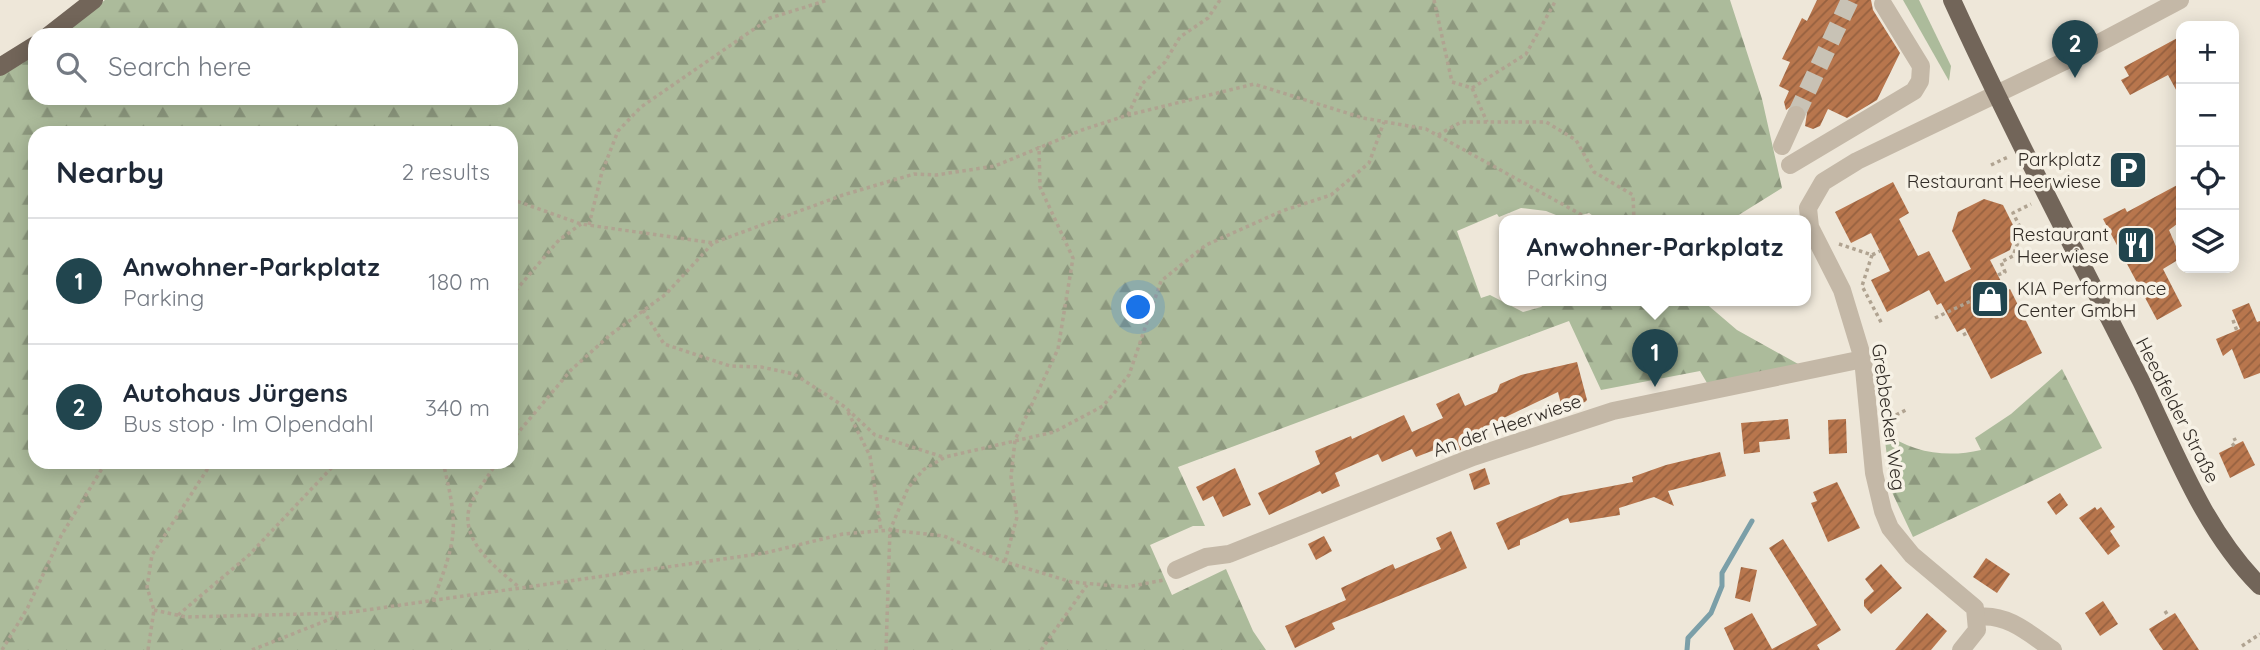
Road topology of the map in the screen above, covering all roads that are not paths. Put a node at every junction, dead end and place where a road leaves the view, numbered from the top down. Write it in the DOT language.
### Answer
graph roads {
  1 [pos="94,0"];
  2 [pos="1952,0"];
  3 [pos="2180,0"];
  4 [pos="1883,4"];
  5 [pos="58,28"];
  6 [pos="28,49"];
  7 [pos="0,67"];
  8 [pos="1996,94"];
  9 [pos="1796,115"];
  10 [pos="1782,146"];
  11 [pos="1790,165"];
  12 [pos="1809,215"];
  13 [pos="1811,226"];
  14 [pos="1863,359"];
  15 [pos="1171,575"];
  16 [pos="2260,586"];
  17 [pos="1978,617"];
  18 [pos="1961,650"];
  19 [pos="2053,650"];
  1 -- 5 [label="main road"];
  2 -- 8 [label="main road, Heedfelder Straße"];
  3 -- 8 [label="street, Grebbecker Weg"];
  4 -- 11 [label="street"];
  6 -- 7 [label="main road"];
  8 -- 12 [label="street, Grebbecker Weg"];
  8 -- 16 [label="main road, Heedfelder Straße"];
  9 -- 10 [label="street"];
  13 -- 14 [label="street, Grebbecker Weg"];
  14 -- 15 [label="street, An der Heerwiese"];
  14 -- 17 [label="street, Grebbecker Weg"];
  17 -- 18 [label="street"];
  17 -- 19 [label="street"];
}
